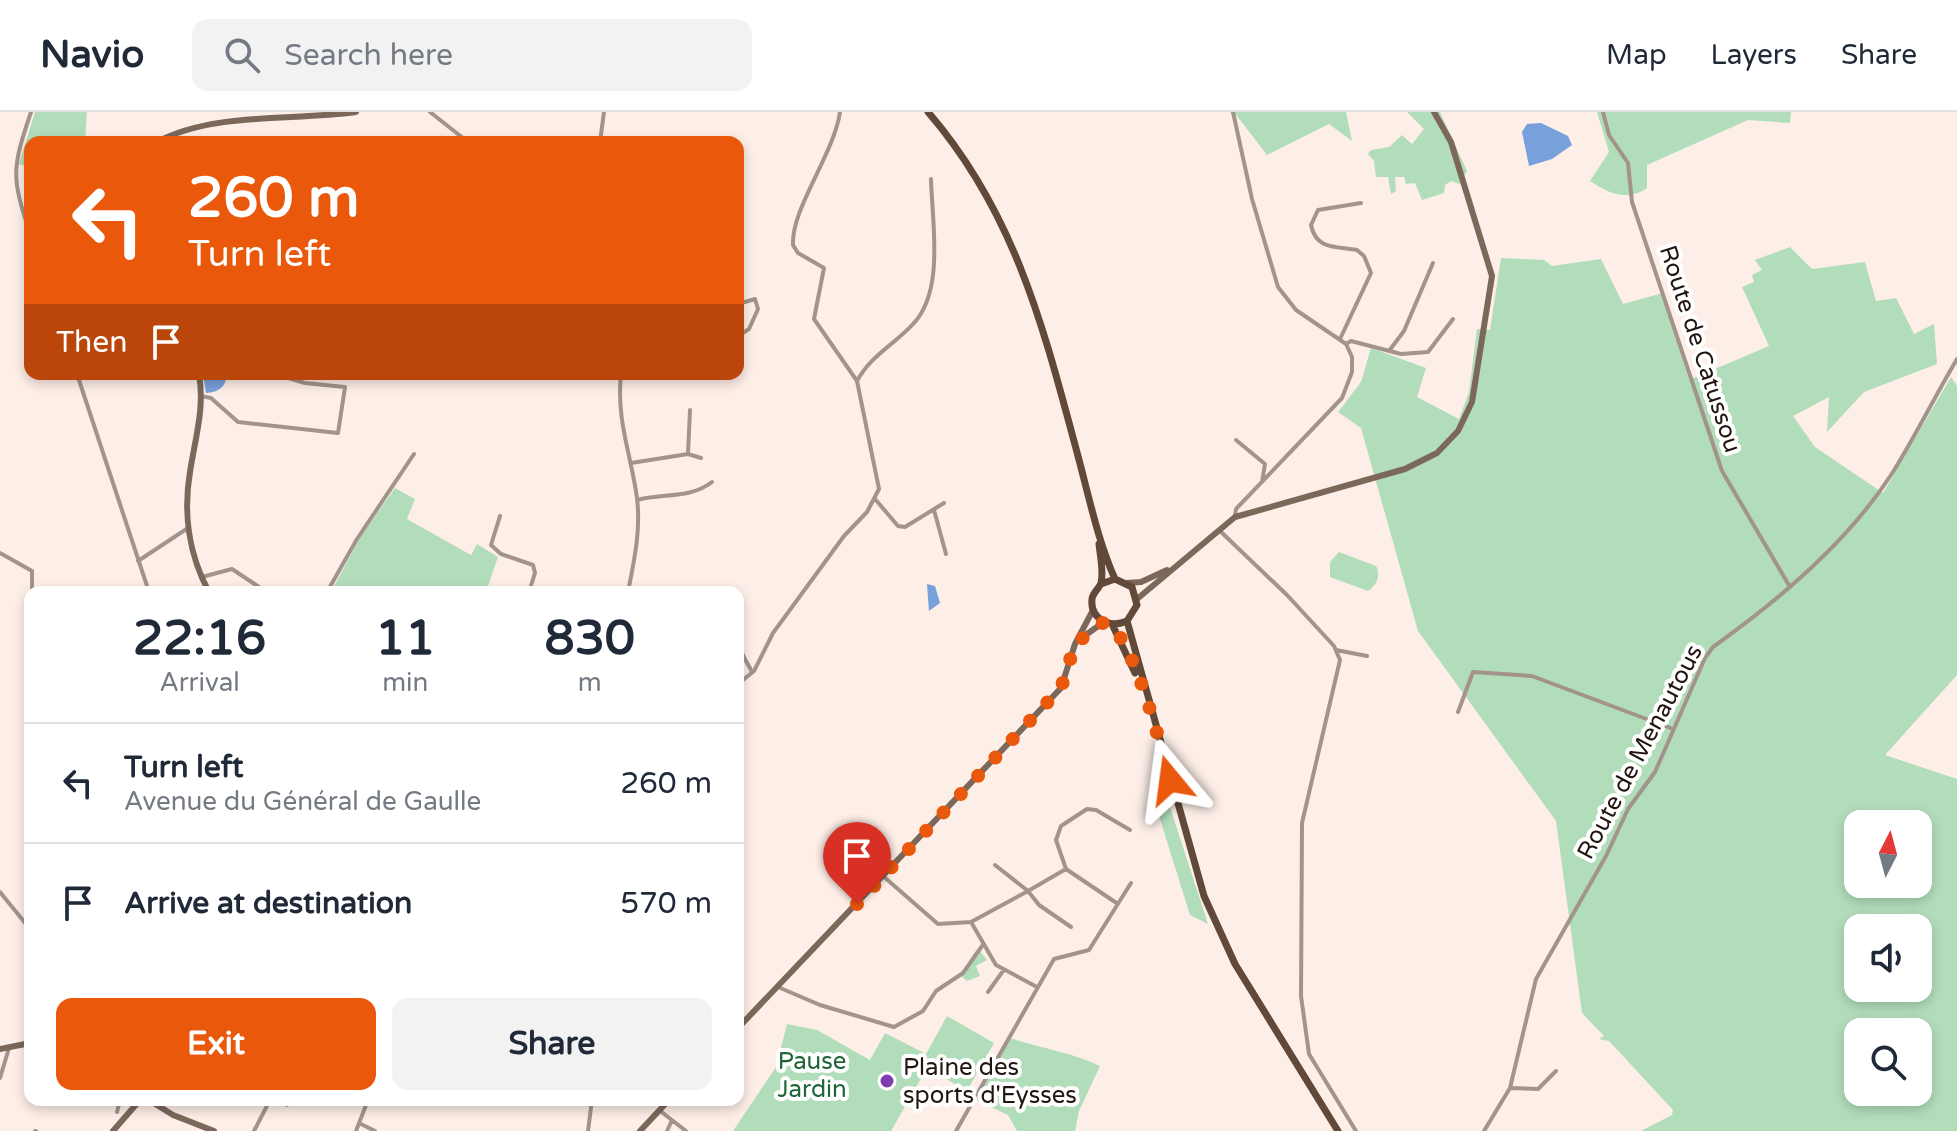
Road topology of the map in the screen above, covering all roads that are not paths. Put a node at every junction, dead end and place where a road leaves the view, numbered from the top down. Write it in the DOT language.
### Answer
graph roads {
  1 [pos="31,112"];
  2 [pos="356,112"];
  3 [pos="430,112"];
  4 [pos="604,112"];
  5 [pos="840,112"];
  6 [pos="928,112"];
  7 [pos="1233,112"];
  8 [pos="1434,112"];
  9 [pos="1603,112"];
  10 [pos="165,136"];
  11 [pos="460,136"];
  12 [pos="601,136"];
  13 [pos="931,179"];
  14 [pos="1361,203"];
  15 [pos="24,214"];
  16 [pos="1433,263"];
  17 [pos="745,302"];
  18 [pos="1453,319"];
  19 [pos="744,332"];
  20 [pos="1340,339"];
  21 [pos="1346,344"];
  22 [pos="1389,351"];
  23 [pos="1957,359"];
  24 [pos="79,380"];
  25 [pos="200,380"];
  26 [pos="295,380"];
  27 [pos="621,380"];
  28 [pos="857,381"];
  29 [pos="201,396"];
  30 [pos="690,410"];
  31 [pos="1236,440"];
  32 [pos="414,454"];
  33 [pos="688,454"];
  34 [pos="701,458"];
  35 [pos="631,463"];
  36 [pos="712,482"];
  37 [pos="1262,482"];
  38 [pos="875,499"];
  39 [pos="637,500"];
  40 [pos="944,503"];
  41 [pos="933,509"];
  42 [pos="500,516"];
  43 [pos="1235,517"];
  44 [pos="188,528"];
  45 [pos="1217,528"];
  46 [pos="1098,529"];
  47 [pos="0,553"];
  48 [pos="946,554"];
  49 [pos="1184,560"];
  50 [pos="138,561"];
  51 [pos="202,577"];
  52 [pos="1115,579"];
  53 [pos="1127,583"];
  54 [pos="1101,584"];
  55 [pos="32,586"];
  56 [pos="147,586"];
  57 [pos="206,586"];
  58 [pos="258,586"];
  59 [pos="330,586"];
  60 [pos="531,586"];
  61 [pos="629,586"];
  62 [pos="1790,587"];
  63 [pos="1137,599"];
  64 [pos="1093,610"];
  65 [pos="1127,621"];
  66 [pos="1108,623"];
  67 [pos="1075,644"];
  68 [pos="1336,650"];
  69 [pos="1367,656"];
  70 [pos="744,658"];
  71 [pos="752,673"];
  72 [pos="744,679"];
  73 [pos="1145,695"];
  74 [pos="1458,712"];
  75 [pos="1673,729"];
  76 [pos="1130,830"];
  77 [pos="995,865"];
  78 [pos="1066,869"];
  79 [pos="883,876"];
  80 [pos="1016,883"];
  81 [pos="1131,883"];
  82 [pos="1028,891"];
  83 [pos="0,892"];
  84 [pos="1016,897"];
  85 [pos="1118,904"];
  86 [pos="24,922"];
  87 [pos="971,922"];
  88 [pos="1071,927"];
  89 [pos="982,946"];
  90 [pos="1003,971"];
  91 [pos="778,987"];
  92 [pos="1037,987"];
  93 [pos="988,992"];
  94 [pos="744,1022"];
  95 [pos="24,1044"];
  96 [pos="9,1048"];
  97 [pos="0,1049"];
  98 [pos="1556,1071"];
  99 [pos="0,1078"];
  100 [pos="1510,1088"];
  101 [pos="118,1106"];
  102 [pos="133,1106"];
  103 [pos="158,1106"];
  104 [pos="162,1106"];
  105 [pos="267,1106"];
  106 [pos="366,1106"];
  107 [pos="591,1106"];
  108 [pos="663,1106"];
  109 [pos="163,1109"];
  110 [pos="659,1110"];
  111 [pos="117,1112"];
  112 [pos="672,1120"];
  113 [pos="359,1123"];
  114 [pos="113,1131"];
  115 [pos="214,1131"];
  116 [pos="254,1131"];
  117 [pos="356,1131"];
  118 [pos="375,1131"];
  119 [pos="588,1131"];
  120 [pos="640,1131"];
  121 [pos="667,1131"];
  122 [pos="686,1131"];
  123 [pos="956,1131"];
  124 [pos="1338,1131"];
  125 [pos="1356,1131"];
  126 [pos="1484,1131"];
  1 -- 15 [label="street"];
  2 -- 10 [label="main road"];
  3 -- 11 [label="street"];
  4 -- 12 [label="street"];
  5 -- 28 [label="street"];
  6 -- 46 [label="main road"];
  7 -- 20 [label="street"];
  8 -- 43 [label="main road"];
  9 -- 62 [label="street, Route de Catussou"];
  13 -- 28 [label="street"];
  14 -- 20 [label="street"];
  16 -- 22 [label="street"];
  17 -- 19 [label="street"];
  18 -- 22 [label="street"];
  20 -- 21 [label="street"];
  21 -- 22 [label="street"];
  21 -- 37 [label="street"];
  23 -- 62 [label="street, Route de Menautous"];
  24 -- 50 [label="street"];
  25 -- 29 [label="main road"];
  26 -- 29 [label="street"];
  27 -- 35 [label="street"];
  28 -- 38 [label="street"];
  29 -- 44 [label="main road"];
  30 -- 33 [label="street"];
  31 -- 37 [label="street"];
  32 -- 59 [label="street"];
  33 -- 34 [label="street"];
  33 -- 35 [label="street"];
  35 -- 39 [label="street"];
  36 -- 39 [label="street"];
  37 -- 43 [label="street"];
  38 -- 41 [label="street"];
  38 -- 71 [label="street"];
  39 -- 61 [label="street"];
  40 -- 41 [label="street"];
  41 -- 48 [label="street"];
  42 -- 60 [label="street"];
  43 -- 45 [label="main road"];
  44 -- 50 [label="street"];
  44 -- 51 [label="main road"];
  45 -- 49 [label="main road"];
  45 -- 68 [label="street"];
  46 -- 52 [label="main road"];
  46 -- 54 [label="main road"];
  47 -- 55 [label="street"];
  49 -- 53 [label="main road"];
  49 -- 63 [label="main road"];
  50 -- 56 [label="street"];
  51 -- 57 [label="main road"];
  51 -- 58 [label="street"];
  52 -- 53 [label="main road"];
  52 -- 54 [label="main road"];
  53 -- 63 [label="main road"];
  54 -- 64 [label="main road"];
  62 -- 75 [label="street, Route de Menautous"];
  63 -- 65 [label="main road"];
  64 -- 66 [label="main road"];
  64 -- 67 [label="main road"];
  65 -- 66 [label="main road"];
  65 -- 73 [label="main road"];
  66 -- 67 [label="main road"];
  66 -- 73 [label="main road"];
  67 -- 79 [label="main road"];
  68 -- 69 [label="street"];
  68 -- 125 [label="street"];
  70 -- 71 [label="street"];
  71 -- 72 [label="street"];
  73 -- 124 [label="main road"];
  74 -- 75 [label="street"];
  75 -- 100 [label="street, Route de Menautous"];
  76 -- 78 [label="street"];
  77 -- 80 [label="street"];
  78 -- 82 [label="street"];
  78 -- 85 [label="street"];
  79 -- 87 [label="street"];
  79 -- 91 [label="main road"];
  80 -- 82 [label="street"];
  80 -- 84 [label="street"];
  81 -- 85 [label="street"];
  82 -- 84 [label="street"];
  82 -- 88 [label="street"];
  83 -- 86 [label="street"];
  84 -- 87 [label="street"];
  85 -- 92 [label="street"];
  87 -- 89 [label="street"];
  89 -- 90 [label="street"];
  89 -- 91 [label="street"];
  90 -- 92 [label="street"];
  90 -- 93 [label="street"];
  91 -- 94 [label="main road"];
  92 -- 123 [label="street"];
  95 -- 96 [label="main road"];
  96 -- 97 [label="main road"];
  96 -- 99 [label="street"];
  98 -- 100 [label="street"];
  100 -- 126 [label="street, Route de Menautous"];
  101 -- 111 [label="street"];
  102 -- 114 [label="main road"];
  103 -- 109 [label="main road"];
  104 -- 109 [label="main road"];
  105 -- 116 [label="street"];
  106 -- 113 [label="street"];
  107 -- 119 [label="street"];
  108 -- 110 [label="main road"];
  109 -- 115 [label="main road"];
  110 -- 112 [label="street"];
  110 -- 120 [label="main road"];
  112 -- 121 [label="street"];
  112 -- 122 [label="street"];
  113 -- 117 [label="street"];
  113 -- 118 [label="street"];
}
